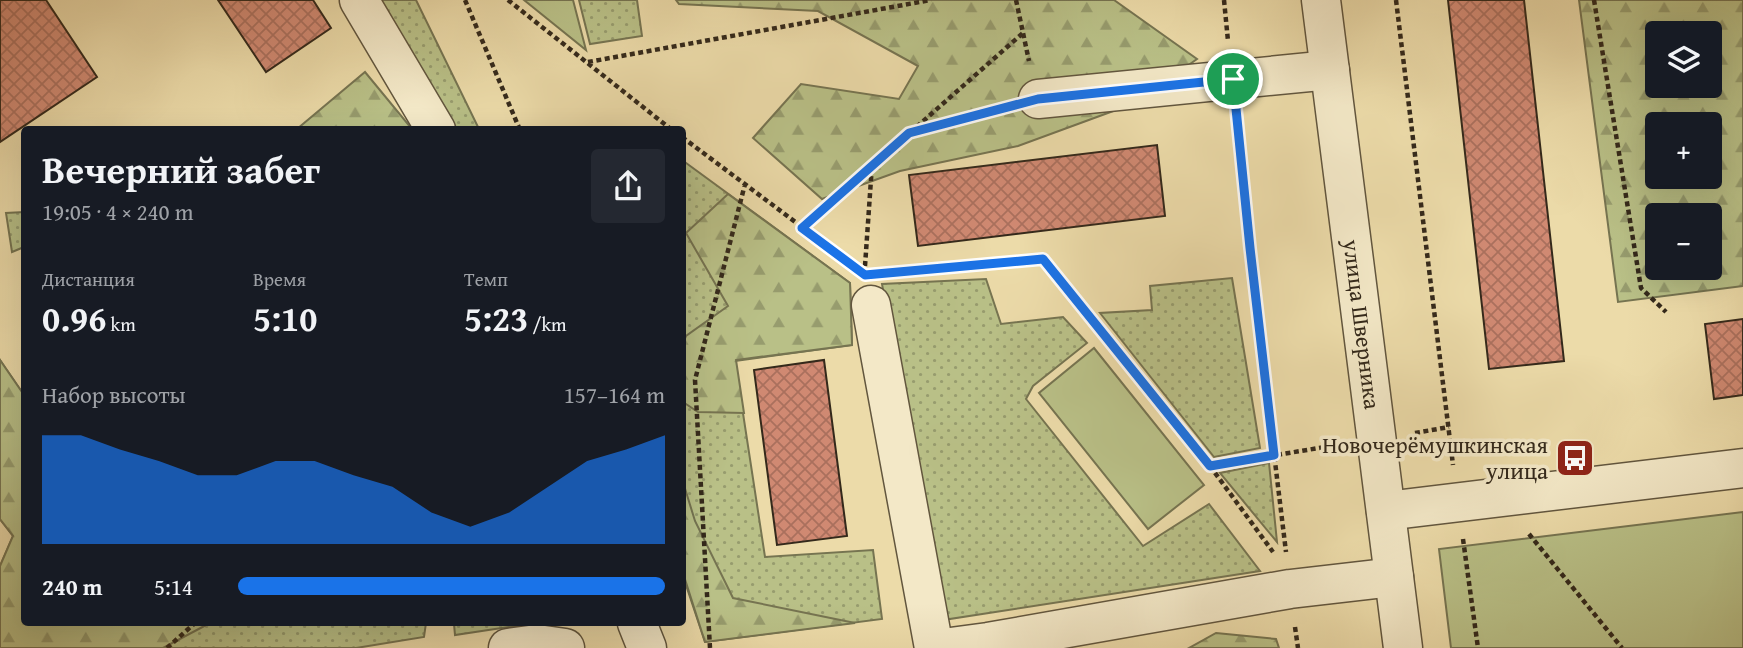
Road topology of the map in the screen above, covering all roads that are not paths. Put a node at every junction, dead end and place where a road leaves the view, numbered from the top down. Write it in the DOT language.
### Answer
graph roads {
  1 [pos="359,0"];
  2 [pos="1321,0"];
  3 [pos="1330,71"];
  4 [pos="1038,99"];
  5 [pos="434,126"];
  6 [pos="871,305"];
  7 [pos="1743,468"];
  8 [pos="1386,511"];
  9 [pos="1394,577"];
  10 [pos="638,626"];
  11 [pos="508,648"];
  12 [pos="565,648"];
  13 [pos="647,648"];
  14 [pos="934,648"];
  15 [pos="943,648"];
  16 [pos="1403,648"];
  1 -- 5 [label="street"];
  2 -- 3 [label="street, улица Шверника"];
  3 -- 4 [label="street"];
  3 -- 8 [label="street, улица Шверника"];
  6 -- 14 [label="street"];
  7 -- 8 [label="street"];
  8 -- 9 [label="street, улица Шверника"];
  9 -- 15 [label="street"];
  9 -- 16 [label="street, улица Шверника"];
  10 -- 13 [label="street"];
  11 -- 12 [label="street"];
}
